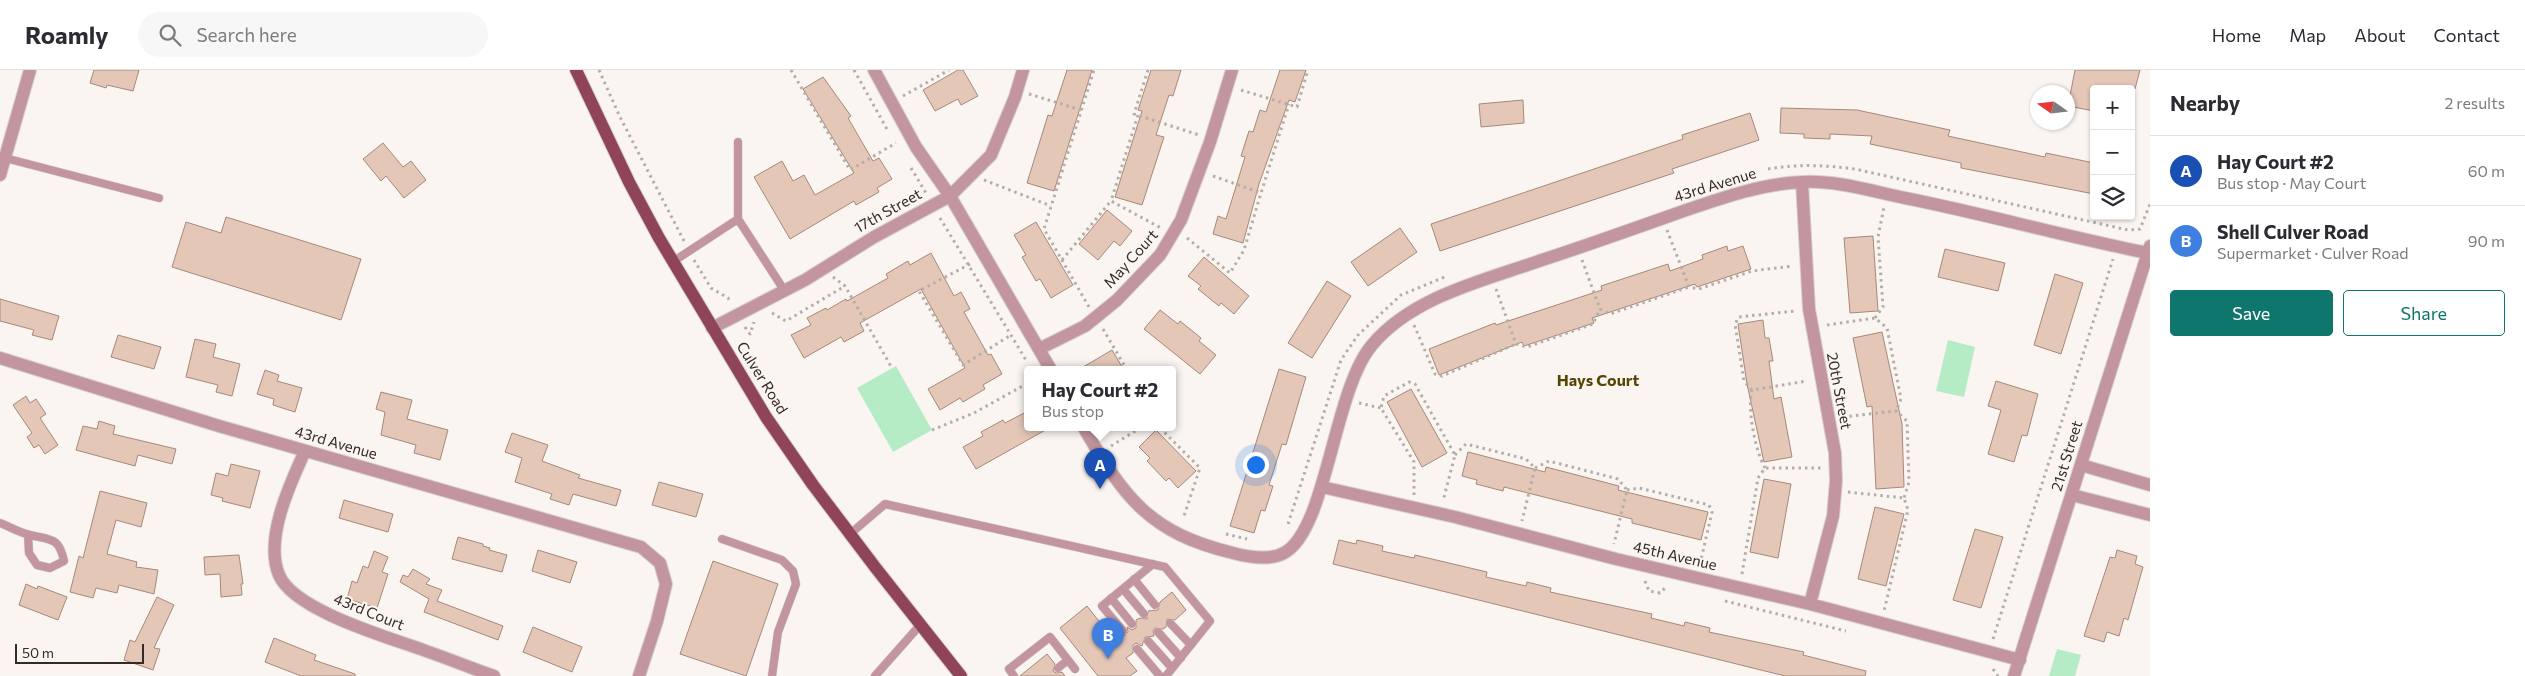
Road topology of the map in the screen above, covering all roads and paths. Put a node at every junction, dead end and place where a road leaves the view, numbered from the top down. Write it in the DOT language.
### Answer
graph roads {
  1 [pos="30,70"];
  2 [pos="576,70"];
  3 [pos="791,70"];
  4 [pos="874,70"];
  5 [pos="949,70"];
  6 [pos="1023,70"];
  7 [pos="1094,70"];
  8 [pos="1148,70"];
  9 [pos="1232,70"];
  10 [pos="1308,70"];
  11 [pos="1238,89"];
  12 [pos="1017,90"];
  13 [pos="892,102"];
  14 [pos="1289,104"];
  15 [pos="1081,110"];
  16 [pos="877,112"];
  17 [pos="1138,115"];
  18 [pos="1212,138"];
  19 [pos="738,142"];
  20 [pos="896,143"];
  21 [pos="3,157"];
  22 [pos="1762,171"];
  23 [pos="0,175"];
  24 [pos="971,175"];
  25 [pos="1210,176"];
  26 [pos="1890,176"];
  27 [pos="938,179"];
  28 [pos="1802,182"];
  29 [pos="922,186"];
  30 [pos="1261,193"];
  31 [pos="1887,194"];
  32 [pos="950,196"];
  33 [pos="159,198"];
  34 [pos="1111,202"];
  35 [pos="2150,204"];
  36 [pos="1051,206"];
  37 [pos="932,217"];
  38 [pos="1663,218"];
  39 [pos="738,219"];
  40 [pos="2128,230"];
  41 [pos="1179,235"];
  42 [pos="1577,248"];
  43 [pos="2122,248"];
  44 [pos="2149,249"];
  45 [pos="1062,260"];
  46 [pos="674,261"];
  47 [pos="970,264"];
  48 [pos="1806,264"];
  49 [pos="840,271"];
  50 [pos="1450,275"];
  51 [pos="1492,278"];
  52 [pos="1689,287"];
  53 [pos="784,290"];
  54 [pos="1401,295"];
  55 [pos="1600,309"];
  56 [pos="1809,310"];
  57 [pos="1410,313"];
  58 [pos="1096,317"];
  59 [pos="1875,318"];
  60 [pos="1825,325"];
  61 [pos="712,328"];
  62 [pos="1011,335"];
  63 [pos="1516,344"];
  64 [pos="1039,349"];
  65 [pos="0,358"];
  66 [pos="1028,363"];
  67 [pos="1049,366"];
  68 [pos="1125,366"];
  69 [pos="892,368"];
  70 [pos="1821,379"];
  71 [pos="1024,385"];
  72 [pos="1752,390"];
  73 [pos="1896,411"];
  74 [pos="1843,418"];
  75 [pos="932,430"];
  76 [pos="1086,431"];
  77 [pos="1163,431"];
  78 [pos="1107,440"];
  79 [pos="305,451"];
  80 [pos="1115,453"];
  81 [pos="1456,455"];
  82 [pos="2081,465"];
  83 [pos="1535,468"];
  84 [pos="1765,468"];
  85 [pos="1835,468"];
  86 [pos="2150,485"];
  87 [pos="1322,487"];
  88 [pos="1627,490"];
  89 [pos="1848,492"];
  90 [pos="2072,495"];
  91 [pos="1904,498"];
  92 [pos="1414,508"];
  93 [pos="1440,513"];
  94 [pos="1175,514"];
  95 [pos="2150,514"];
  96 [pos="1183,519"];
  97 [pos="0,523"];
  98 [pos="1192,523"];
  99 [pos="1288,526"];
  100 [pos="1220,532"];
  101 [pos="850,534"];
  102 [pos="1519,534"];
  103 [pos="28,535"];
  104 [pos="722,539"];
  105 [pos="1257,542"];
  106 [pos="1610,557"];
  107 [pos="1153,564"];
  108 [pos="1697,577"];
  109 [pos="1134,579"];
  110 [pos="1740,588"];
  111 [pos="1123,589"];
  112 [pos="1111,598"];
  113 [pos="1736,604"];
  114 [pos="1810,604"];
  115 [pos="1156,605"];
  116 [pos="1144,614"];
  117 [pos="1170,623"];
  118 [pos="1881,623"];
  119 [pos="921,624"];
  120 [pos="1132,624"];
  121 [pos="1123,631"];
  122 [pos="1158,632"];
  123 [pos="1148,641"];
  124 [pos="1191,646"];
  125 [pos="1137,649"];
  126 [pos="1989,651"];
  127 [pos="1180,658"];
  128 [pos="1068,660"];
  129 [pos="2020,660"];
  130 [pos="1058,668"];
  131 [pos="1172,668"];
  132 [pos="1075,669"];
  133 [pos="494,676"];
  134 [pos="639,676"];
  135 [pos="772,676"];
  136 [pos="875,676"];
  137 [pos="962,676"];
  138 [pos="1014,676"];
  139 [pos="1160,676"];
  140 [pos="1166,676"];
  141 [pos="1998,676"];
  142 [pos="2014,676"];
  1 -- 21 [label="street"];
  2 -- 46 [label="main road, Culver Road"];
  3 -- 20 [label="path"];
  4 -- 13 [label="street"];
  5 -- 13 [label="path"];
  6 -- 12 [label="street, 17th Street"];
  7 -- 15 [label="path"];
  8 -- 17 [label="path"];
  9 -- 18 [label="street, May Court"];
  10 -- 14 [label="path"];
  11 -- 14 [label="path"];
  12 -- 15 [label="path"];
  12 -- 24 [label="street, 17th Street"];
  13 -- 16 [label="path"];
  13 -- 27 [label="street"];
  14 -- 30 [label="path"];
  15 -- 36 [label="path"];
  17 -- 18 [label="path"];
  17 -- 34 [label="path"];
  18 -- 41 [label="street, May Court"];
  19 -- 39 [label="lane"];
  21 -- 23 [label="street"];
  21 -- 33 [label="lane"];
  22 -- 26 [label="path"];
  24 -- 32 [label="street, 17th Street"];
  24 -- 36 [label="path"];
  25 -- 30 [label="path"];
  26 -- 31 [label="path"];
  26 -- 40 [label="path"];
  27 -- 29 [label="path"];
  27 -- 32 [label="street"];
  28 -- 31 [label="street, 43rd Avenue"];
  28 -- 38 [label="street, 43rd Avenue"];
  28 -- 48 [label="street, 20th Street"];
  30 -- 41 [label="path"];
  31 -- 43 [label="street, 43rd Avenue"];
  31 -- 59 [label="path"];
  32 -- 53 [label="street, 17th Street"];
  32 -- 64 [label="street"];
  34 -- 41 [label="path"];
  34 -- 45 [label="path"];
  35 -- 40 [label="path"];
  36 -- 45 [label="path"];
  37 -- 47 [label="path"];
  38 -- 42 [label="street, 43rd Avenue"];
  38 -- 52 [label="path"];
  39 -- 46 [label="lane"];
  39 -- 53 [label="lane"];
  40 -- 43 [label="path"];
  41 -- 58 [label="street, May Court"];
  42 -- 51 [label="street, 43rd Avenue"];
  42 -- 55 [label="path"];
  43 -- 44 [label="street, 43rd Avenue"];
  43 -- 126 [label="path"];
  44 -- 82 [label="street, 21st Street"];
  45 -- 58 [label="path"];
  46 -- 61 [label="main road, Culver Road"];
  47 -- 62 [label="path"];
  47 -- 62 [label="path"];
  48 -- 52 [label="path"];
  48 -- 56 [label="street, 20th Street"];
  49 -- 69 [label="path"];
  50 -- 54 [label="path"];
  51 -- 57 [label="street, 43rd Avenue"];
  51 -- 63 [label="path"];
  52 -- 55 [label="path"];
  53 -- 61 [label="street, 17th Street"];
  54 -- 57 [label="path"];
  54 -- 99 [label="path"];
  55 -- 63 [label="path"];
  56 -- 70 [label="street, 20th Street"];
  56 -- 72 [label="path"];
  57 -- 63 [label="path"];
  57 -- 87 [label="street, 43rd Avenue"];
  58 -- 64 [label="street, May Court"];
  58 -- 68 [label="path"];
  59 -- 60 [label="path"];
  59 -- 73 [label="path"];
  61 -- 101 [label="main road, Culver Road"];
  62 -- 66 [label="path"];
  64 -- 67 [label="street"];
  65 -- 79 [label="street, 43rd Avenue"];
  70 -- 72 [label="path"];
  70 -- 85 [label="street, 20th Street"];
  71 -- 75 [label="path"];
  72 -- 84 [label="path"];
  73 -- 74 [label="path"];
  73 -- 91 [label="path"];
  76 -- 87 [label="street, 43rd Avenue"];
  77 -- 96 [label="path"];
  78 -- 80 [label="path"];
  79 -- 133 [label="street, 43rd Court"];
  79 -- 134 [label="street, 43rd Avenue"];
  81 -- 83 [label="path"];
  81 -- 92 [label="path"];
  81 -- 93 [label="path"];
  82 -- 86 [label="street"];
  82 -- 90 [label="street, 21st Street"];
  83 -- 88 [label="path"];
  83 -- 102 [label="path"];
  84 -- 85 [label="path"];
  84 -- 110 [label="path"];
  85 -- 114 [label="street, 20th Street"];
  87 -- 92 [label="street, 45th Avenue"];
  88 -- 106 [label="path"];
  88 -- 108 [label="path"];
  89 -- 91 [label="path"];
  90 -- 95 [label="street"];
  90 -- 129 [label="street, 21st Street"];
  91 -- 118 [label="path"];
  92 -- 93 [label="street, 45th Avenue"];
  93 -- 102 [label="street, 45th Avenue"];
  94 -- 96 [label="path"];
  96 -- 98 [label="path"];
  97 -- 103 [label="lane"];
  100 -- 105 [label="path"];
  101 -- 107 [label="lane"];
  101 -- 119 [label="main road, Culver Road"];
  102 -- 106 [label="street, 45th Avenue"];
  103 -- 103 [label="lane"];
  104 -- 135 [label="lane"];
  106 -- 108 [label="street, 45th Avenue"];
  107 -- 109 [label="lane"];
  107 -- 124 [label="lane"];
  108 -- 110 [label="street, 45th Avenue"];
  109 -- 111 [label="lane"];
  109 -- 115 [label="lane"];
  110 -- 113 [label="path"];
  110 -- 114 [label="street, 45th Avenue"];
  111 -- 112 [label="lane"];
  111 -- 116 [label="lane"];
  112 -- 120 [label="lane"];
  112 -- 121 [label="lane"];
  114 -- 118 [label="street, 45th Avenue"];
  117 -- 124 [label="lane"];
  118 -- 126 [label="street, 45th Avenue"];
  119 -- 136 [label="lane"];
  119 -- 137 [label="main road, Culver Road"];
  122 -- 127 [label="lane"];
  123 -- 131 [label="lane"];
  124 -- 127 [label="lane"];
  125 -- 139 [label="lane"];
  126 -- 129 [label="street, 45th Avenue"];
  126 -- 141 [label="path"];
  127 -- 131 [label="lane"];
  128 -- 130 [label="lane"];
  128 -- 132 [label="lane"];
  128 -- 138 [label="lane"];
  129 -- 142 [label="street, 21st Street"];
  131 -- 140 [label="lane"];
}
